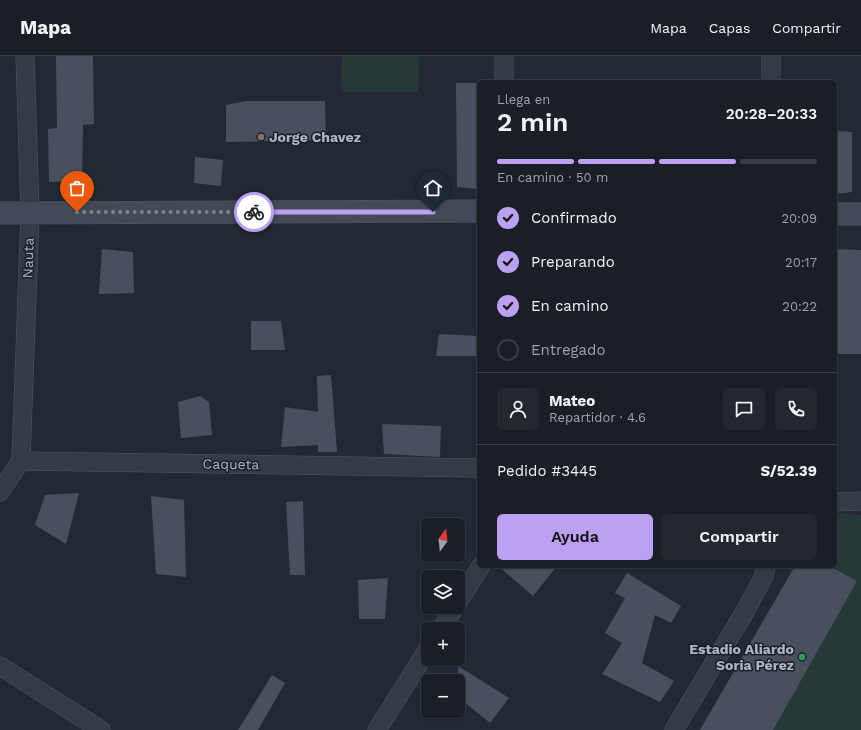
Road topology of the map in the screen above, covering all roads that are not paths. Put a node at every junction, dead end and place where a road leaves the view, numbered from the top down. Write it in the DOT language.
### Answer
graph roads {
  1 [pos="25,56"];
  2 [pos="504,56"];
  3 [pos="771,56"];
  4 [pos="504,80"];
  5 [pos="771,80"];
  6 [pos="477,211"];
  7 [pos="0,213"];
  8 [pos="30,213"];
  9 [pos="837,214"];
  10 [pos="861,214"];
  11 [pos="21,461"];
  12 [pos="477,468"];
  13 [pos="0,492"];
  14 [pos="861,501"];
  15 [pos="837,502"];
  16 [pos="479,568"];
  17 [pos="766,568"];
  18 [pos="465,591"];
  19 [pos="421,661"];
  20 [pos="0,666"];
  21 [pos="101,730"];
  22 [pos="377,730"];
  23 [pos="674,730"];
  1 -- 8 [label="street, Nauta"];
  2 -- 4 [label="street"];
  3 -- 5 [label="street"];
  6 -- 8 [label="street"];
  7 -- 8 [label="street"];
  8 -- 11 [label="street, Nauta"];
  9 -- 10 [label="street"];
  11 -- 12 [label="street, Caqueta"];
  11 -- 13 [label="street"];
  14 -- 15 [label="street"];
  16 -- 18 [label="street"];
  17 -- 23 [label="street"];
  19 -- 22 [label="street"];
  20 -- 21 [label="street"];
}
